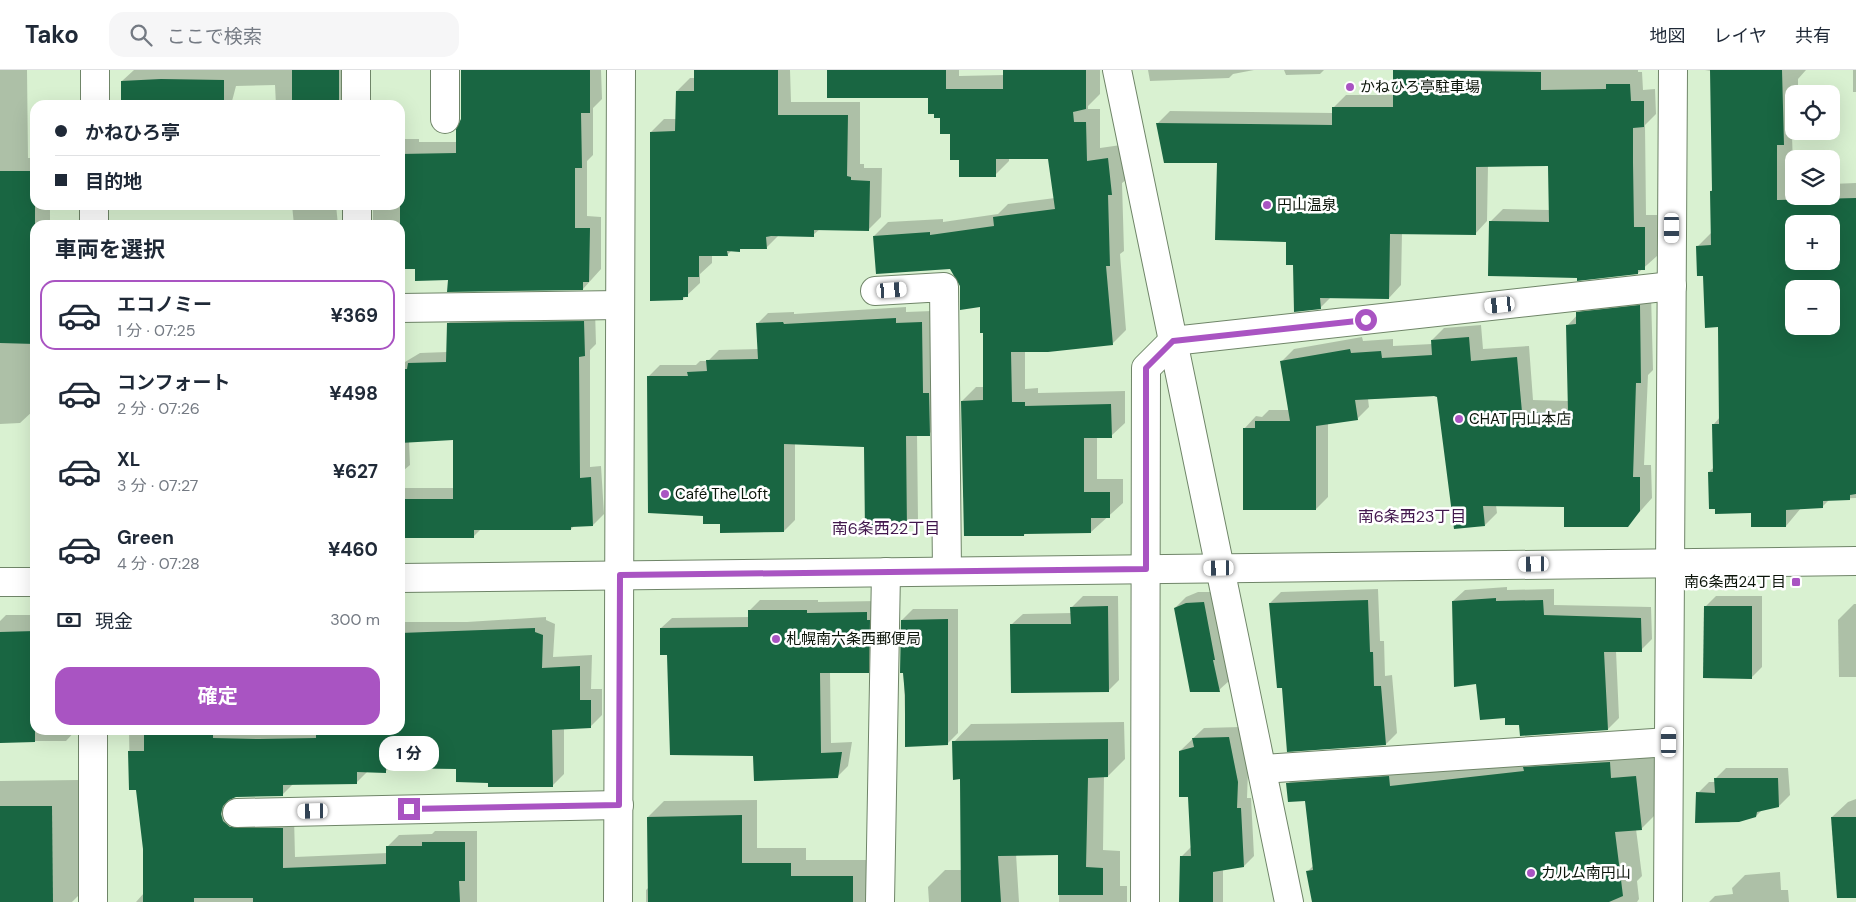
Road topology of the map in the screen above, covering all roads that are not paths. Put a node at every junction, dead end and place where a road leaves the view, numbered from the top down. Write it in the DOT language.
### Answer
graph roads {
  1 [pos="95,70"];
  2 [pos="356,70"];
  3 [pos="445,70"];
  4 [pos="621,70"];
  5 [pos="1117,70"];
  6 [pos="1673,70"];
  7 [pos="95,100"];
  8 [pos="356,100"];
  9 [pos="445,119"];
  10 [pos="1672,286"];
  11 [pos="875,291"];
  12 [pos="620,305"];
  13 [pos="405,308"];
  14 [pos="1173,341"];
  15 [pos="1856,561"];
  16 [pos="1670,563"];
  17 [pos="1219,568"];
  18 [pos="1146,569"];
  19 [pos="947,571"];
  20 [pos="886,572"];
  21 [pos="620,575"];
  22 [pos="405,578"];
  23 [pos="0,582"];
  24 [pos="30,582"];
  25 [pos="93,735"];
  26 [pos="1669,742"];
  27 [pos="1263,769"];
  28 [pos="619,805"];
  29 [pos="237,813"];
  30 [pos="93,902"];
  31 [pos="618,902"];
  32 [pos="880,902"];
  33 [pos="1145,902"];
  34 [pos="1289,902"];
  35 [pos="1668,902"];
  1 -- 7 [label="street"];
  2 -- 8 [label="street"];
  3 -- 9 [label="street"];
  4 -- 12 [label="street"];
  5 -- 14 [label="street"];
  6 -- 10 [label="street"];
  10 -- 14 [label="street"];
  10 -- 16 [label="street"];
  11 -- 19 [label="street"];
  12 -- 13 [label="street"];
  12 -- 21 [label="street"];
  14 -- 17 [label="street"];
  14 -- 18 [label="street"];
  15 -- 16 [label="street"];
  16 -- 17 [label="street"];
  16 -- 26 [label="street"];
  17 -- 18 [label="street"];
  17 -- 27 [label="street"];
  18 -- 19 [label="street"];
  18 -- 33 [label="street"];
  19 -- 20 [label="street"];
  20 -- 21 [label="street"];
  20 -- 32 [label="street"];
  21 -- 22 [label="street"];
  21 -- 28 [label="street"];
  23 -- 24 [label="street"];
  25 -- 30 [label="street"];
  26 -- 27 [label="street"];
  26 -- 35 [label="street"];
  27 -- 34 [label="street"];
  28 -- 29 [label="street"];
  28 -- 31 [label="street"];
}
